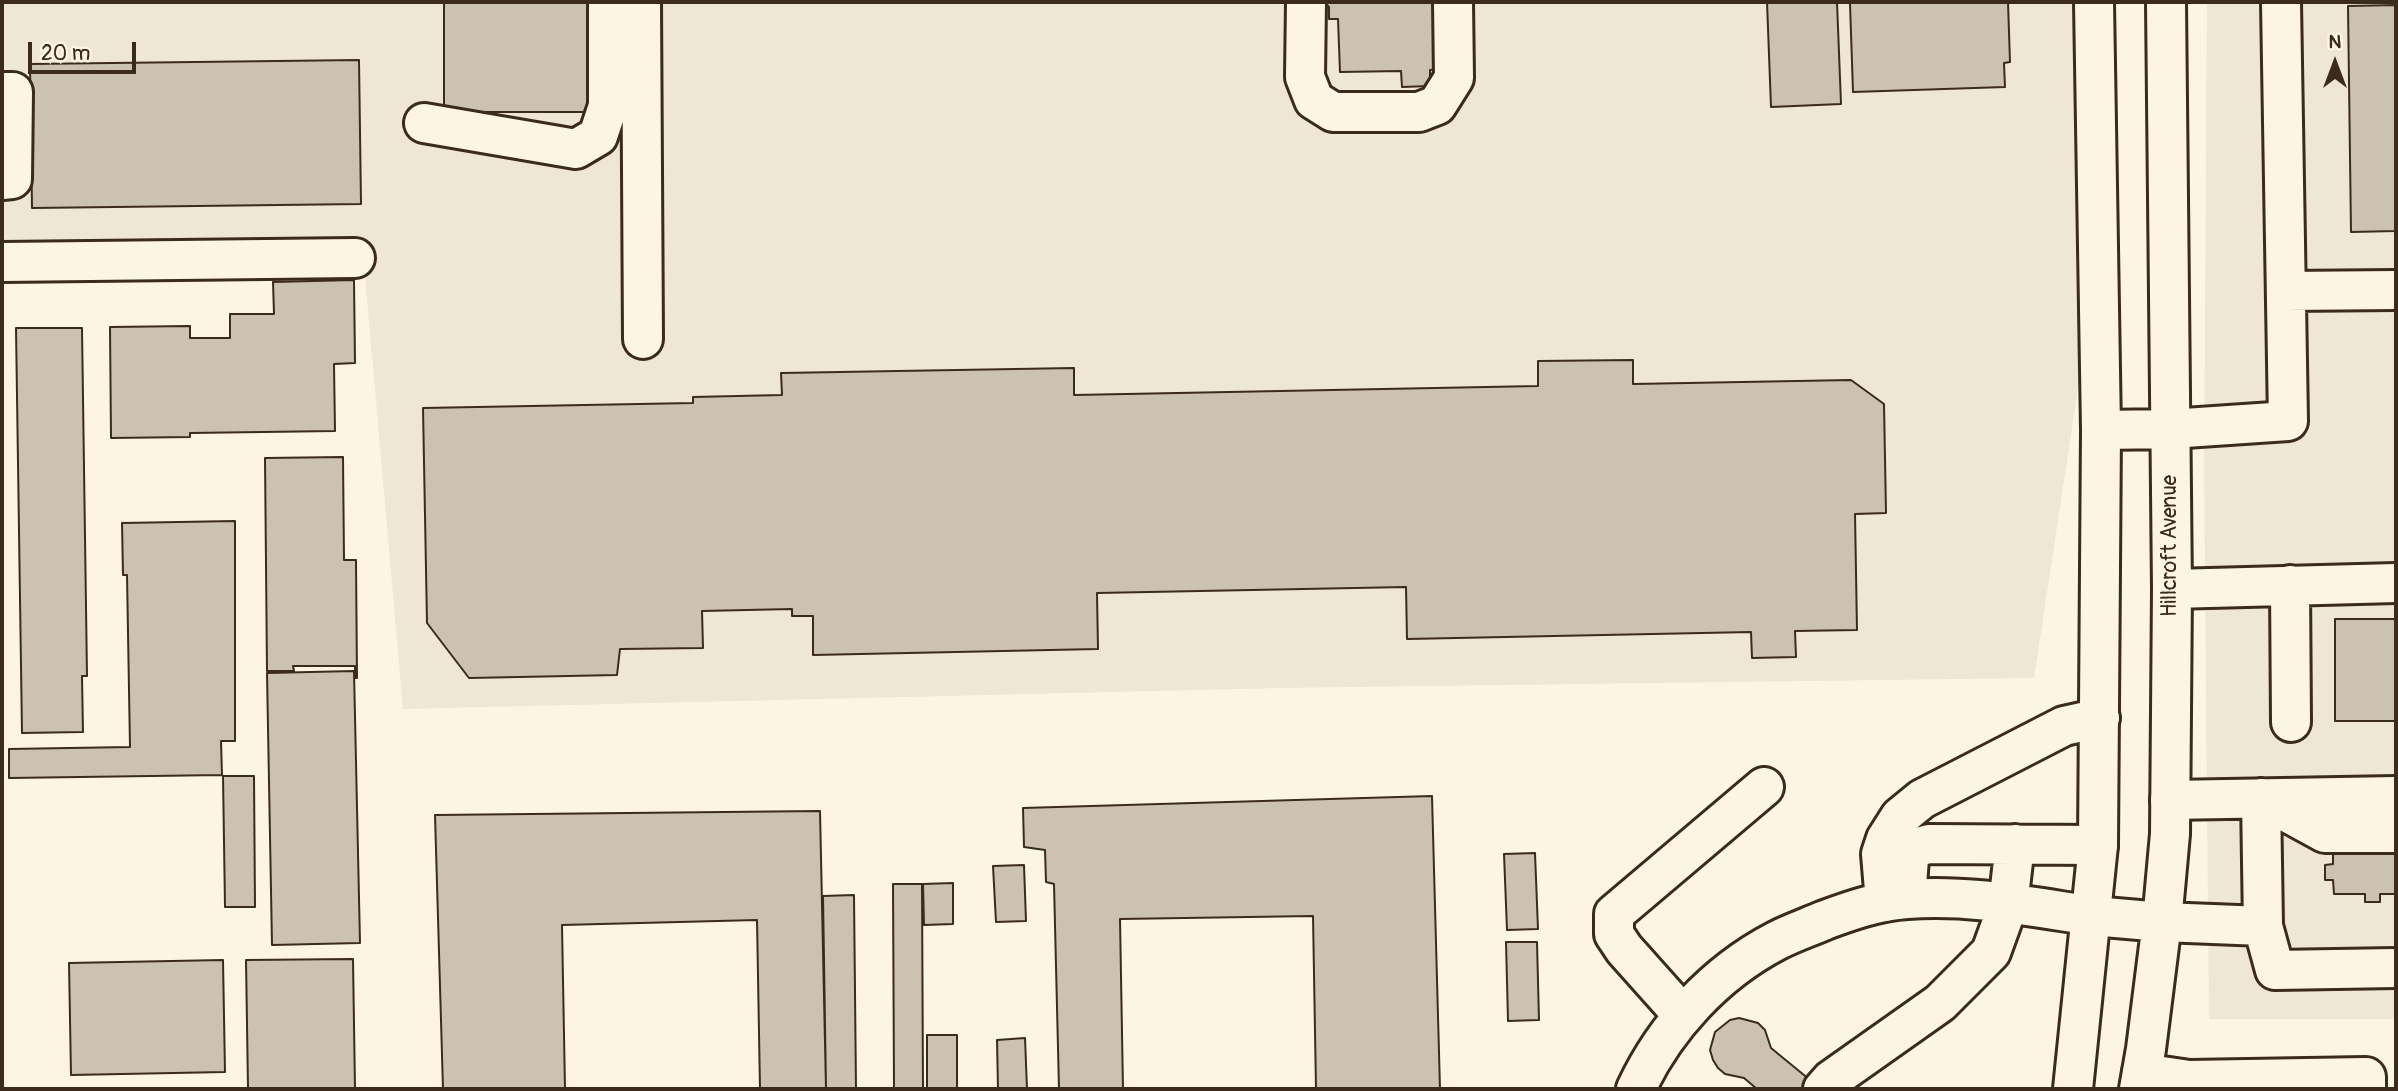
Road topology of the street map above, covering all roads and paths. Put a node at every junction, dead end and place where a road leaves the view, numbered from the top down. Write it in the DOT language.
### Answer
graph roads {
  1 [pos="608,2"];
  2 [pos="641,2"];
  3 [pos="1306,2"];
  4 [pos="1453,2"];
  5 [pos="2094,2"];
  6 [pos="2166,2"];
  7 [pos="2281,2"];
  8 [pos="2,92"];
  9 [pos="424,122"];
  10 [pos="576,149"];
  11 [pos="642,155"];
  12 [pos="2,180"];
  13 [pos="355,258"];
  14 [pos="2,262"];
  15 [pos="2396,290"];
  16 [pos="2286,291"];
  17 [pos="643,339"];
  18 [pos="2170,429"];
  19 [pos="2101,430"];
  20 [pos="2396,583"];
  21 [pos="2290,585"];
  22 [pos="2172,589"];
  23 [pos="2099,718"];
  24 [pos="2291,722"];
  25 [pos="1764,787"];
  26 [pos="2396,796"];
  27 [pos="2260,798"];
  28 [pos="2170,800"];
  29 [pos="2396,833"];
  30 [pos="2014,844"];
  31 [pos="2098,845"];
  32 [pos="1895,900"];
  33 [pos="2008,905"];
  34 [pos="2093,916"];
  35 [pos="2162,922"];
  36 [pos="2263,926"];
  37 [pos="2396,968"];
  38 [pos="1682,1014"];
  39 [pos="2141,1081"];
  40 [pos="1636,1089"];
  41 [pos="1823,1089"];
  42 [pos="2073,1089"];
  43 [pos="2366,1089"];
  1 -- 10 [label="main road"];
  2 -- 11 [label="main road"];
  3 -- 4 [label="main road"];
  5 -- 19 [label="main road"];
  6 -- 18 [label="main road, Hillcroft Avenue"];
  7 -- 16 [label="main road"];
  8 -- 12 [label="main road"];
  9 -- 10 [label="main road"];
  10 -- 11 [label="main road"];
  11 -- 17 [label="main road"];
  13 -- 14 [label="main road"];
  15 -- 16 [label="main road"];
  16 -- 18 [label="main road"];
  18 -- 19 [label="main road"];
  18 -- 22 [label="main road, Hillcroft Avenue"];
  19 -- 23 [label="main road"];
  20 -- 21 [label="main road"];
  21 -- 22 [label="main road"];
  21 -- 24 [label="main road"];
  22 -- 28 [label="main road, Hillcroft Avenue"];
  23 -- 31 [label="main road"];
  23 -- 32 [label="main road"];
  25 -- 38 [label="main road"];
  26 -- 27 [label="main road"];
  27 -- 28 [label="main road"];
  27 -- 29 [label="main road"];
  27 -- 36 [label="main road"];
  28 -- 35 [label="main road, Hillcroft Avenue"];
  30 -- 31 [label="main road"];
  30 -- 32 [label="main road"];
  30 -- 33 [label="main road"];
  31 -- 34 [label="main road"];
  32 -- 33 [label="main road"];
  32 -- 38 [label="main road"];
  33 -- 34 [label="main road"];
  33 -- 41 [label="main road"];
  34 -- 35 [label="main road"];
  34 -- 42 [label="main road"];
  35 -- 36 [label="main road"];
  35 -- 39 [label="main road, Hillcroft Avenue"];
  36 -- 37 [label="main road"];
  38 -- 40 [label="main road"];
  39 -- 43 [label="main road"];
}
